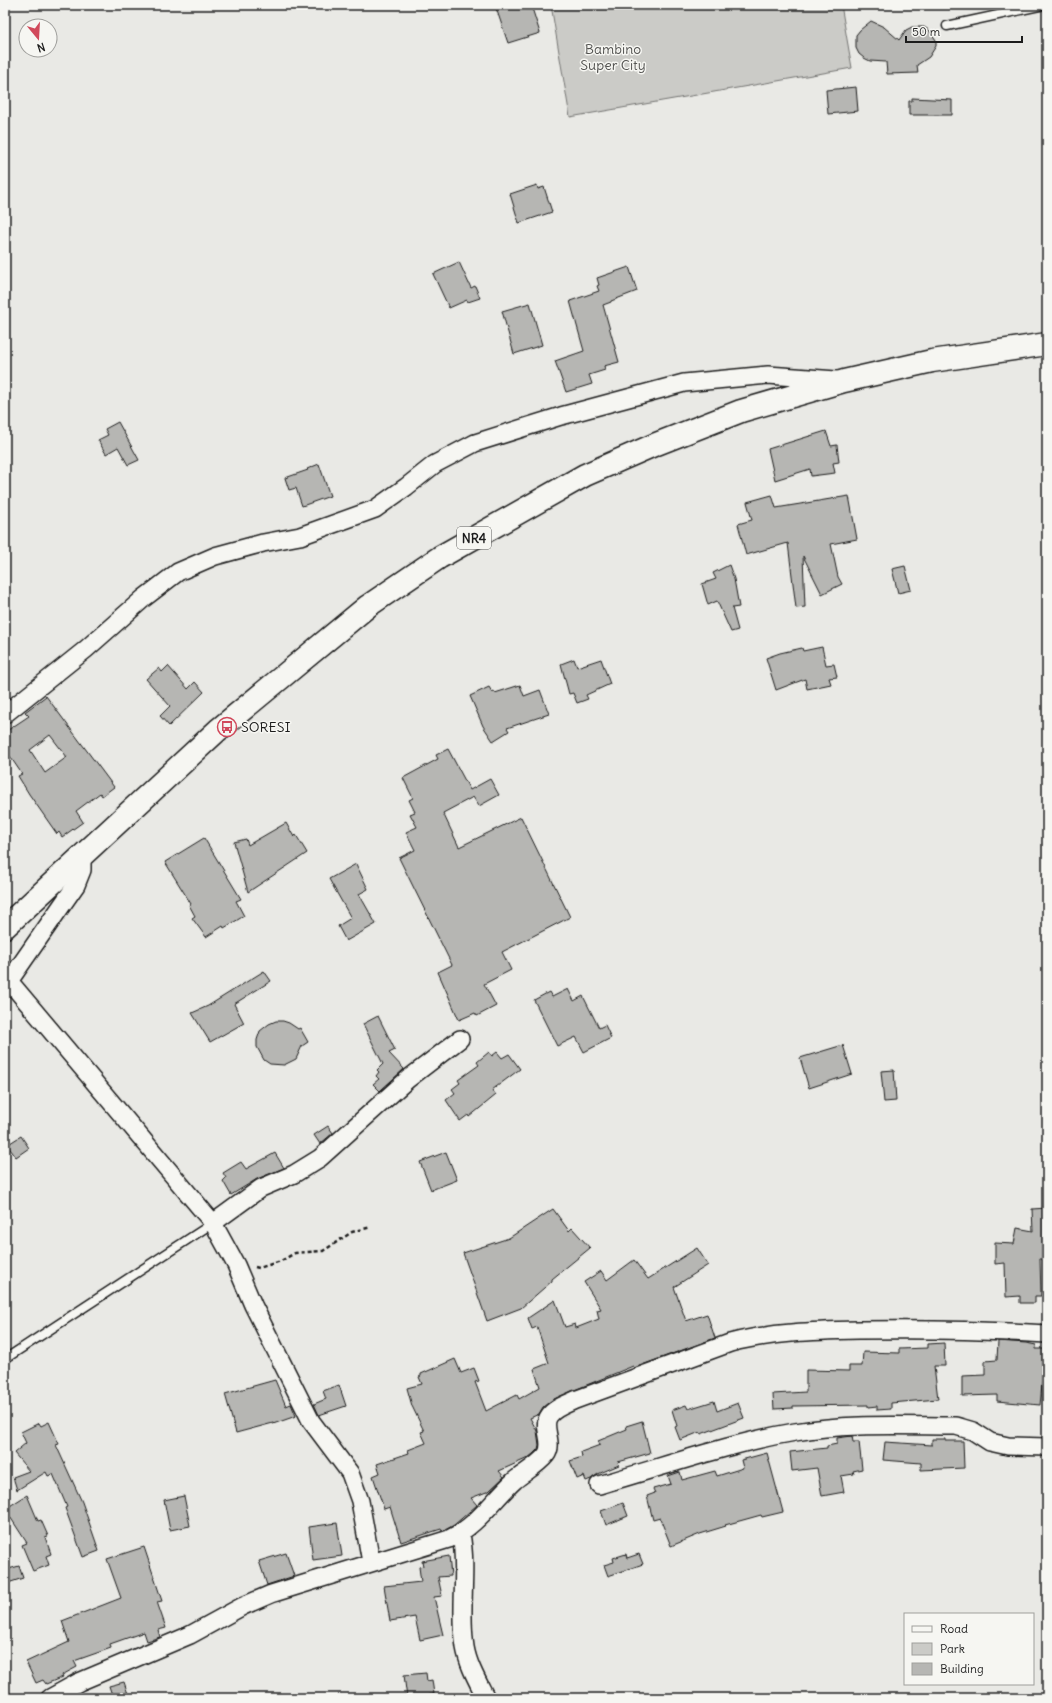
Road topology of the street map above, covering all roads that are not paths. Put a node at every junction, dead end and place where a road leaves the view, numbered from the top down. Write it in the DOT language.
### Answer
graph roads {
  1 [pos="1044,5"];
  2 [pos="947,26"];
  3 [pos="1047,344"];
  4 [pos="844,381"];
  5 [pos="5,714"];
  6 [pos="82,855"];
  7 [pos="5,927"];
  8 [pos="7,984"];
  9 [pos="460,1039"];
  10 [pos="213,1223"];
  11 [pos="1047,1334"];
  12 [pos="5,1358"];
  13 [pos="1047,1447"];
  14 [pos="599,1485"];
  15 [pos="461,1534"];
  16 [pos="371,1562"];
  17 [pos="50,1698"];
  18 [pos="486,1698"];
  1 -- 2 [label="lane"];
  3 -- 4 [label="highway, NR4"];
  4 -- 5 [label="street"];
  4 -- 6 [label="highway, NR4"];
  6 -- 7 [label="highway, NR4"];
  6 -- 8 [label="street"];
  8 -- 10 [label="street"];
  9 -- 10 [label="street"];
  10 -- 12 [label="lane"];
  10 -- 16 [label="street"];
  11 -- 15 [label="street"];
  13 -- 14 [label="street"];
  15 -- 16 [label="street"];
  15 -- 18 [label="street"];
  16 -- 17 [label="street"];
}
